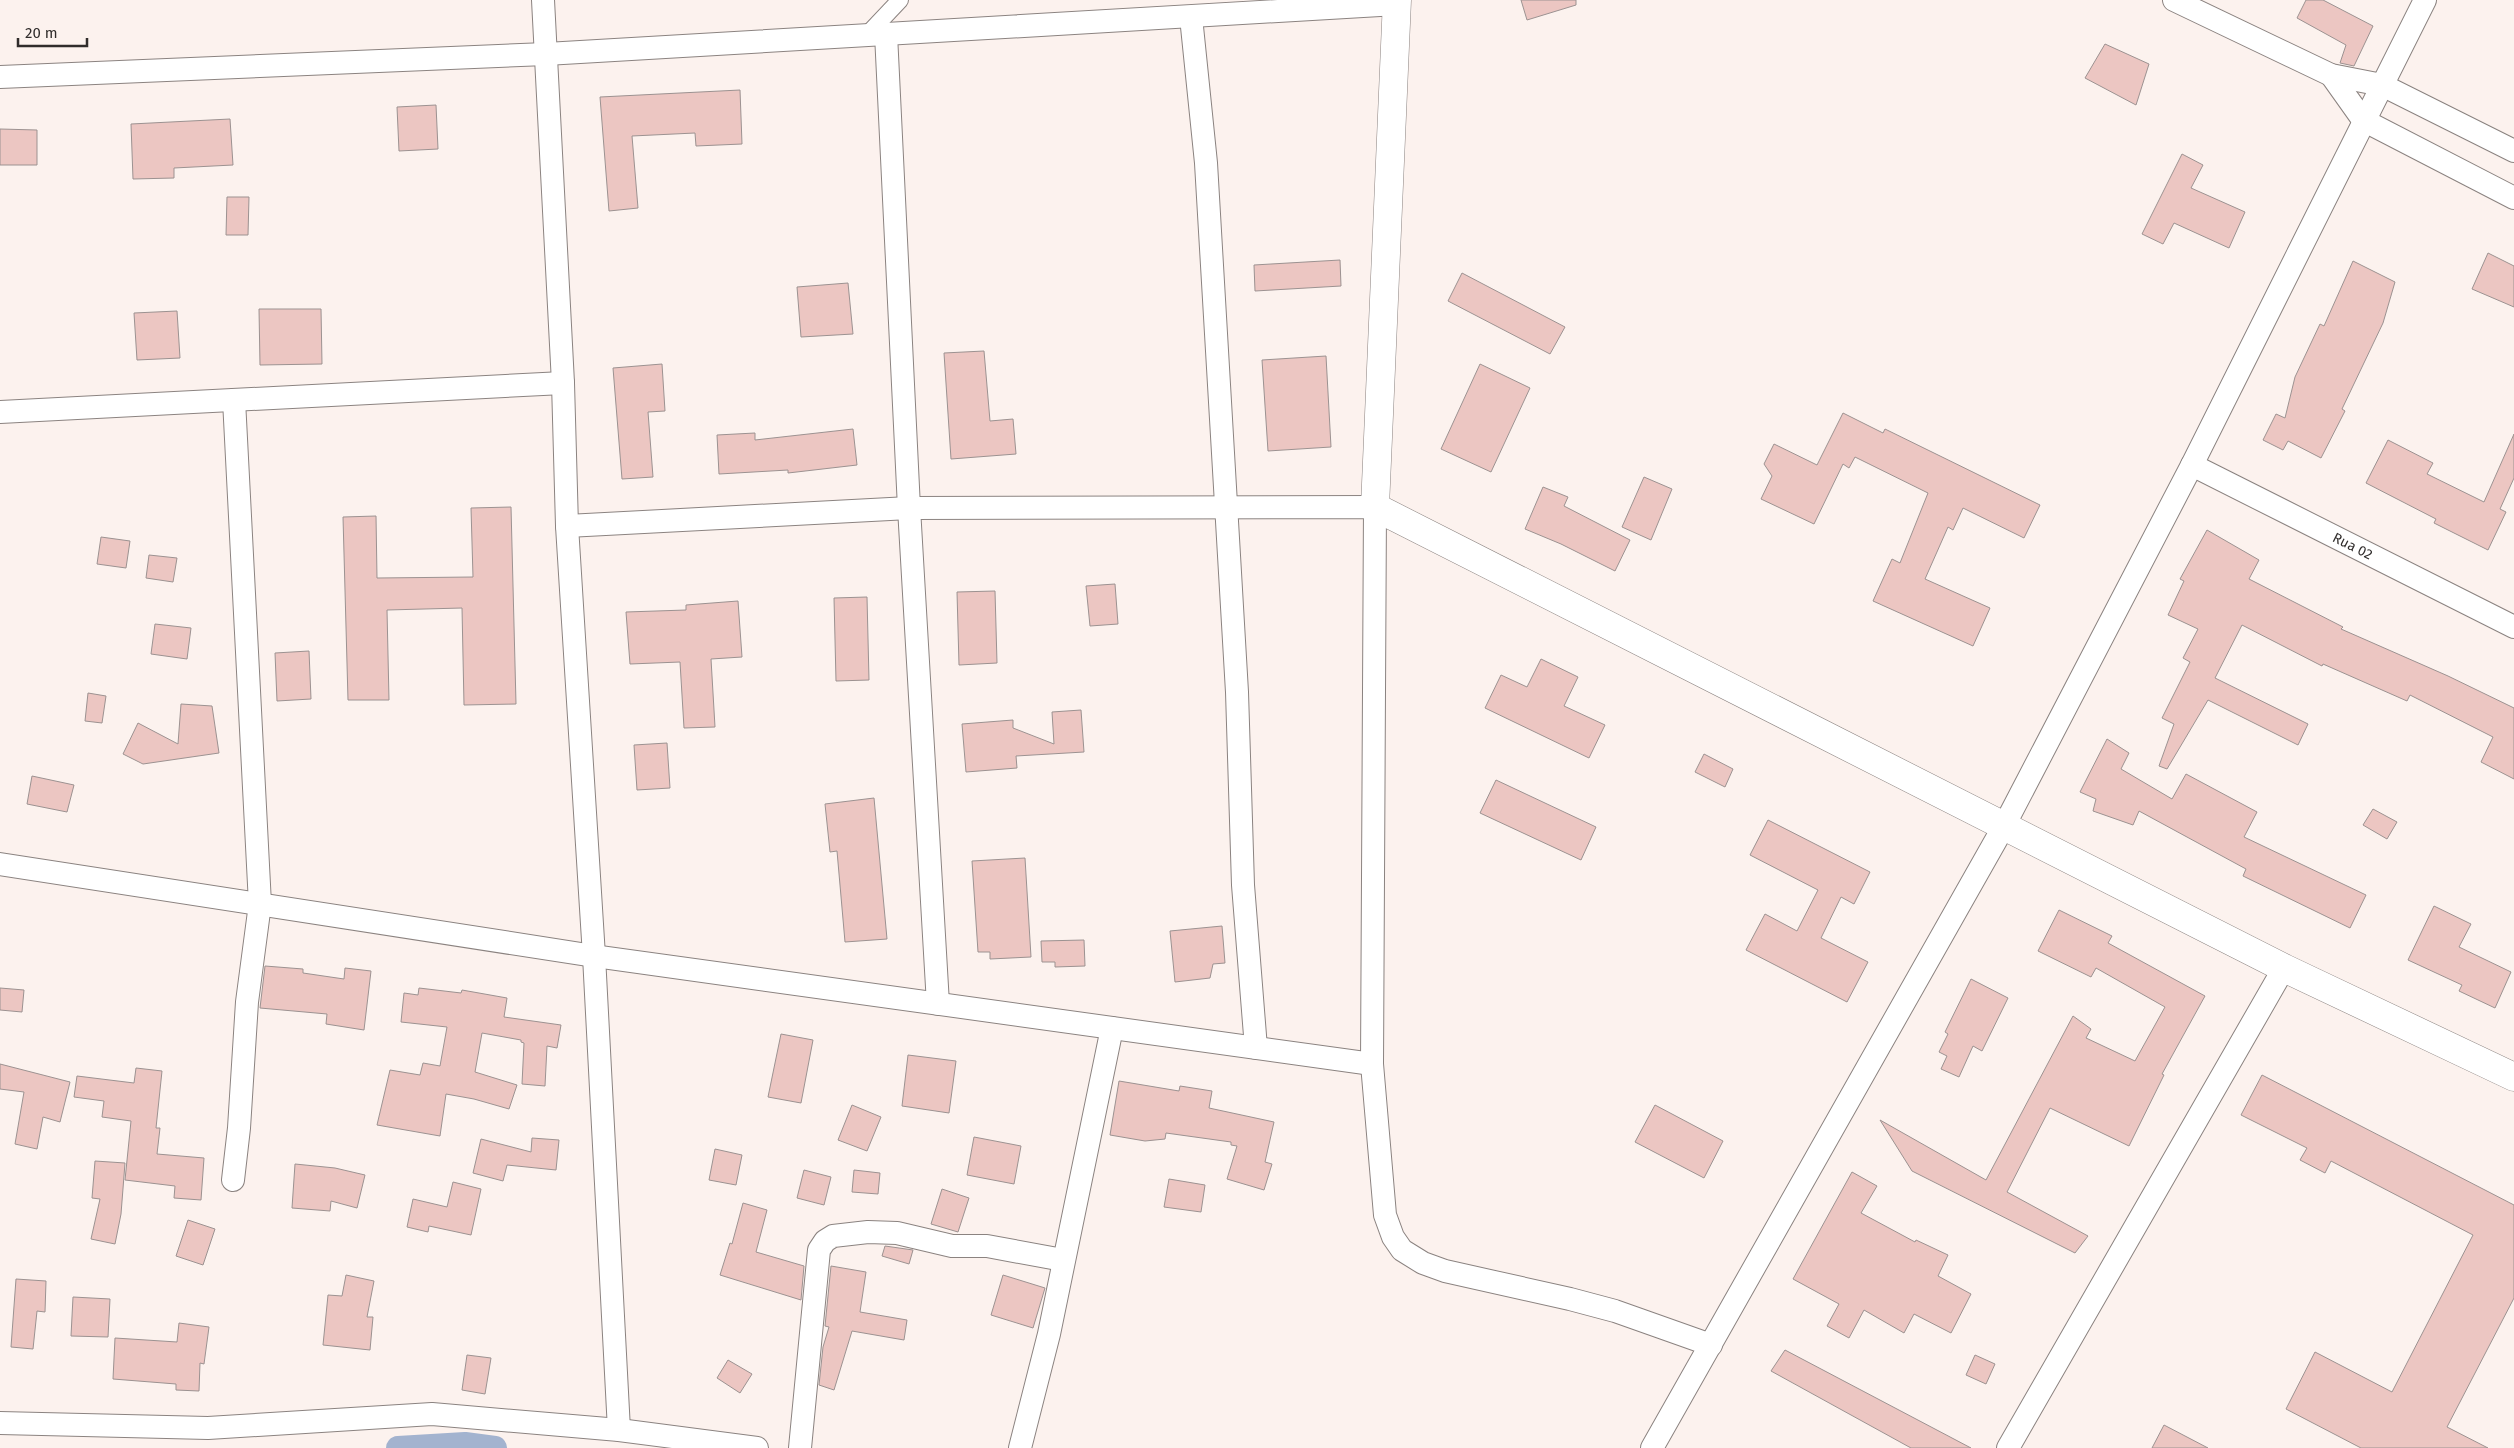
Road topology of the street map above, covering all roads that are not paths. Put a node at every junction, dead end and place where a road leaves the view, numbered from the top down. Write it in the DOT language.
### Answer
graph roads {
  1 [pos="543,0"];
  2 [pos="900,0"];
  3 [pos="2174,0"];
  4 [pos="2425,0"];
  5 [pos="1397,2"];
  6 [pos="1191,17"];
  7 [pos="876,35"];
  8 [pos="546,54"];
  9 [pos="2331,75"];
  10 [pos="0,77"];
  11 [pos="2382,85"];
  12 [pos="2363,120"];
  13 [pos="2514,152"];
  14 [pos="2514,198"];
  15 [pos="563,383"];
  16 [pos="234,400"];
  17 [pos="0,412"];
  18 [pos="2192,465"];
  19 [pos="1375,507"];
  20 [pos="909,508"];
  21 [pos="1227,508"];
  22 [pos="567,526"];
  23 [pos="2514,627"];
  24 [pos="2004,826"];
  25 [pos="0,864"];
  26 [pos="260,904"];
  27 [pos="594,956"];
  28 [pos="2284,968"];
  29 [pos="938,1004"];
  30 [pos="1112,1028"];
  31 [pos="1256,1048"];
  32 [pos="1372,1064"];
  33 [pos="2514,1077"];
  34 [pos="233,1180"];
  35 [pos="1063,1260"];
  36 [pos="1711,1345"];
  37 [pos="0,1423"];
  38 [pos="619,1430"];
  39 [pos="757,1448"];
  40 [pos="800,1448"];
  41 [pos="1020,1448"];
  42 [pos="1652,1448"];
  43 [pos="2008,1448"];
  1 -- 8 [label="street"];
  2 -- 7 [label="street"];
  3 -- 9 [label="street"];
  4 -- 11 [label="street"];
  5 -- 6 [label="street"];
  5 -- 19 [label="street"];
  6 -- 7 [label="street"];
  6 -- 21 [label="street"];
  7 -- 8 [label="street"];
  7 -- 20 [label="street"];
  8 -- 10 [label="street"];
  8 -- 15 [label="street"];
  9 -- 11 [label="street"];
  9 -- 12 [label="street"];
  11 -- 12 [label="street"];
  11 -- 13 [label="street"];
  12 -- 14 [label="street"];
  12 -- 18 [label="street"];
  15 -- 16 [label="street"];
  15 -- 22 [label="street"];
  16 -- 17 [label="street"];
  16 -- 26 [label="street"];
  18 -- 23 [label="street, Rua 02"];
  18 -- 24 [label="street"];
  19 -- 21 [label="street"];
  19 -- 24 [label="street"];
  19 -- 32 [label="street"];
  20 -- 21 [label="street"];
  20 -- 22 [label="street"];
  20 -- 29 [label="street"];
  21 -- 31 [label="street"];
  22 -- 27 [label="street"];
  24 -- 28 [label="street"];
  24 -- 36 [label="street"];
  25 -- 26 [label="street"];
  26 -- 27 [label="street"];
  26 -- 34 [label="street"];
  27 -- 29 [label="street"];
  27 -- 38 [label="street"];
  28 -- 33 [label="street"];
  28 -- 43 [label="street"];
  29 -- 30 [label="street"];
  30 -- 31 [label="street"];
  30 -- 35 [label="street"];
  31 -- 32 [label="street"];
  32 -- 36 [label="street"];
  35 -- 40 [label="street"];
  35 -- 41 [label="street"];
  36 -- 42 [label="street"];
  37 -- 38 [label="street"];
  38 -- 39 [label="street"];
}
